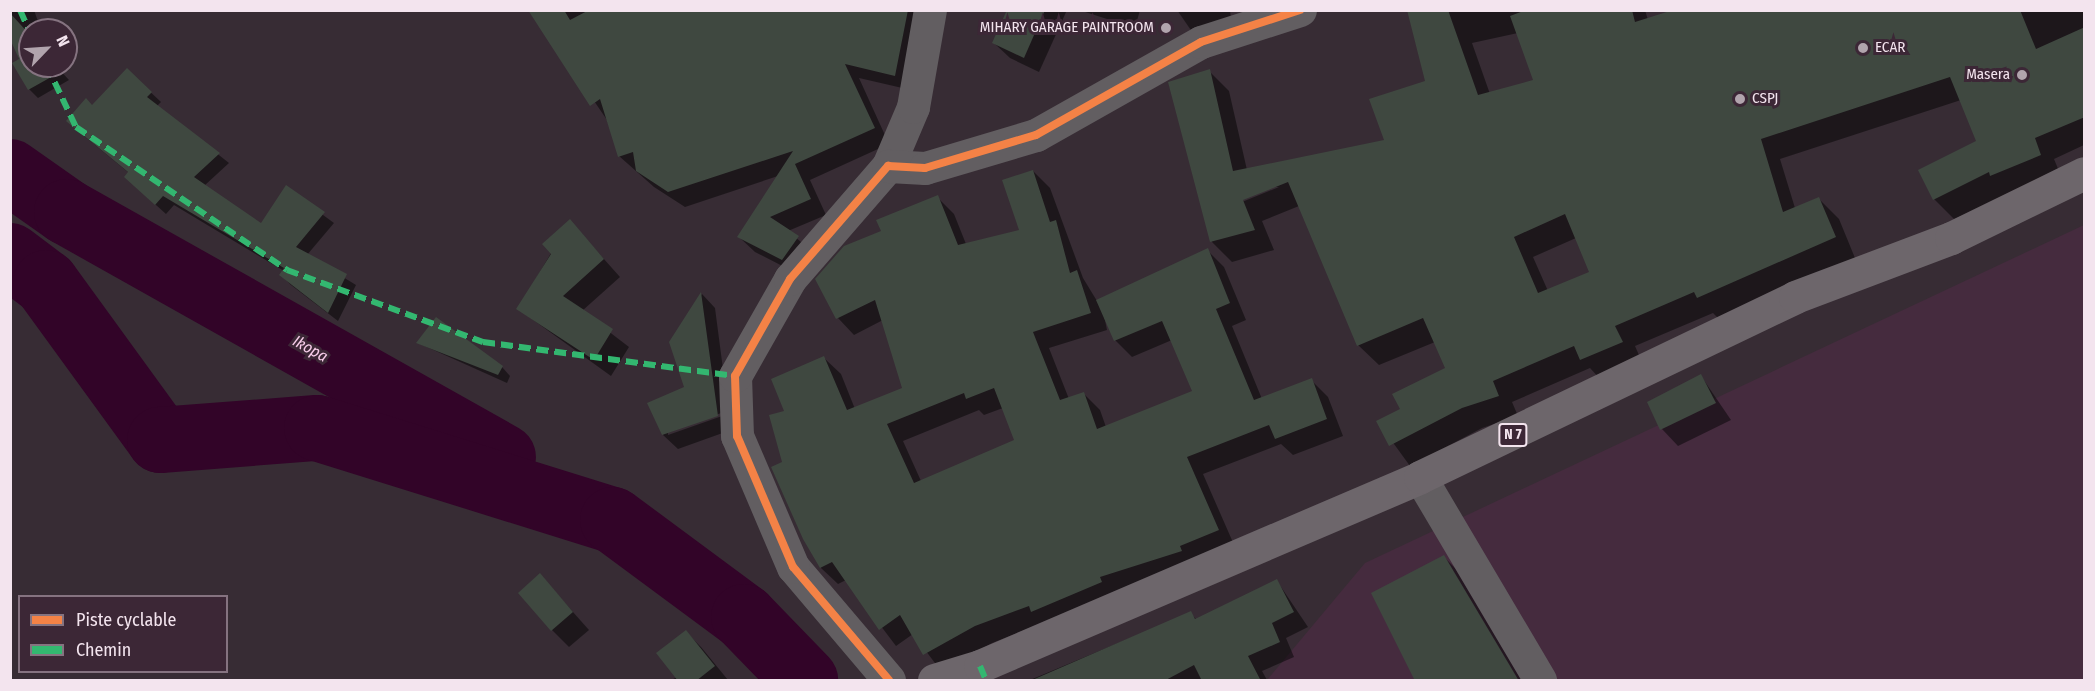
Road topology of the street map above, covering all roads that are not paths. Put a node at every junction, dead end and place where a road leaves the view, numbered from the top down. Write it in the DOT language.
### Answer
graph roads {
  1 [pos="930,10"];
  2 [pos="1300,10"];
  3 [pos="888,166"];
  4 [pos="2085,173"];
  5 [pos="1420,477"];
  6 [pos="889,681"];
  7 [pos="934,681"];
  8 [pos="1540,681"];
  1 -- 3 [label="street"];
  2 -- 3 [label="street"];
  3 -- 6 [label="street"];
  4 -- 5 [label="main road, N 7"];
  5 -- 7 [label="main road, N 7"];
  5 -- 8 [label="street"];
}
